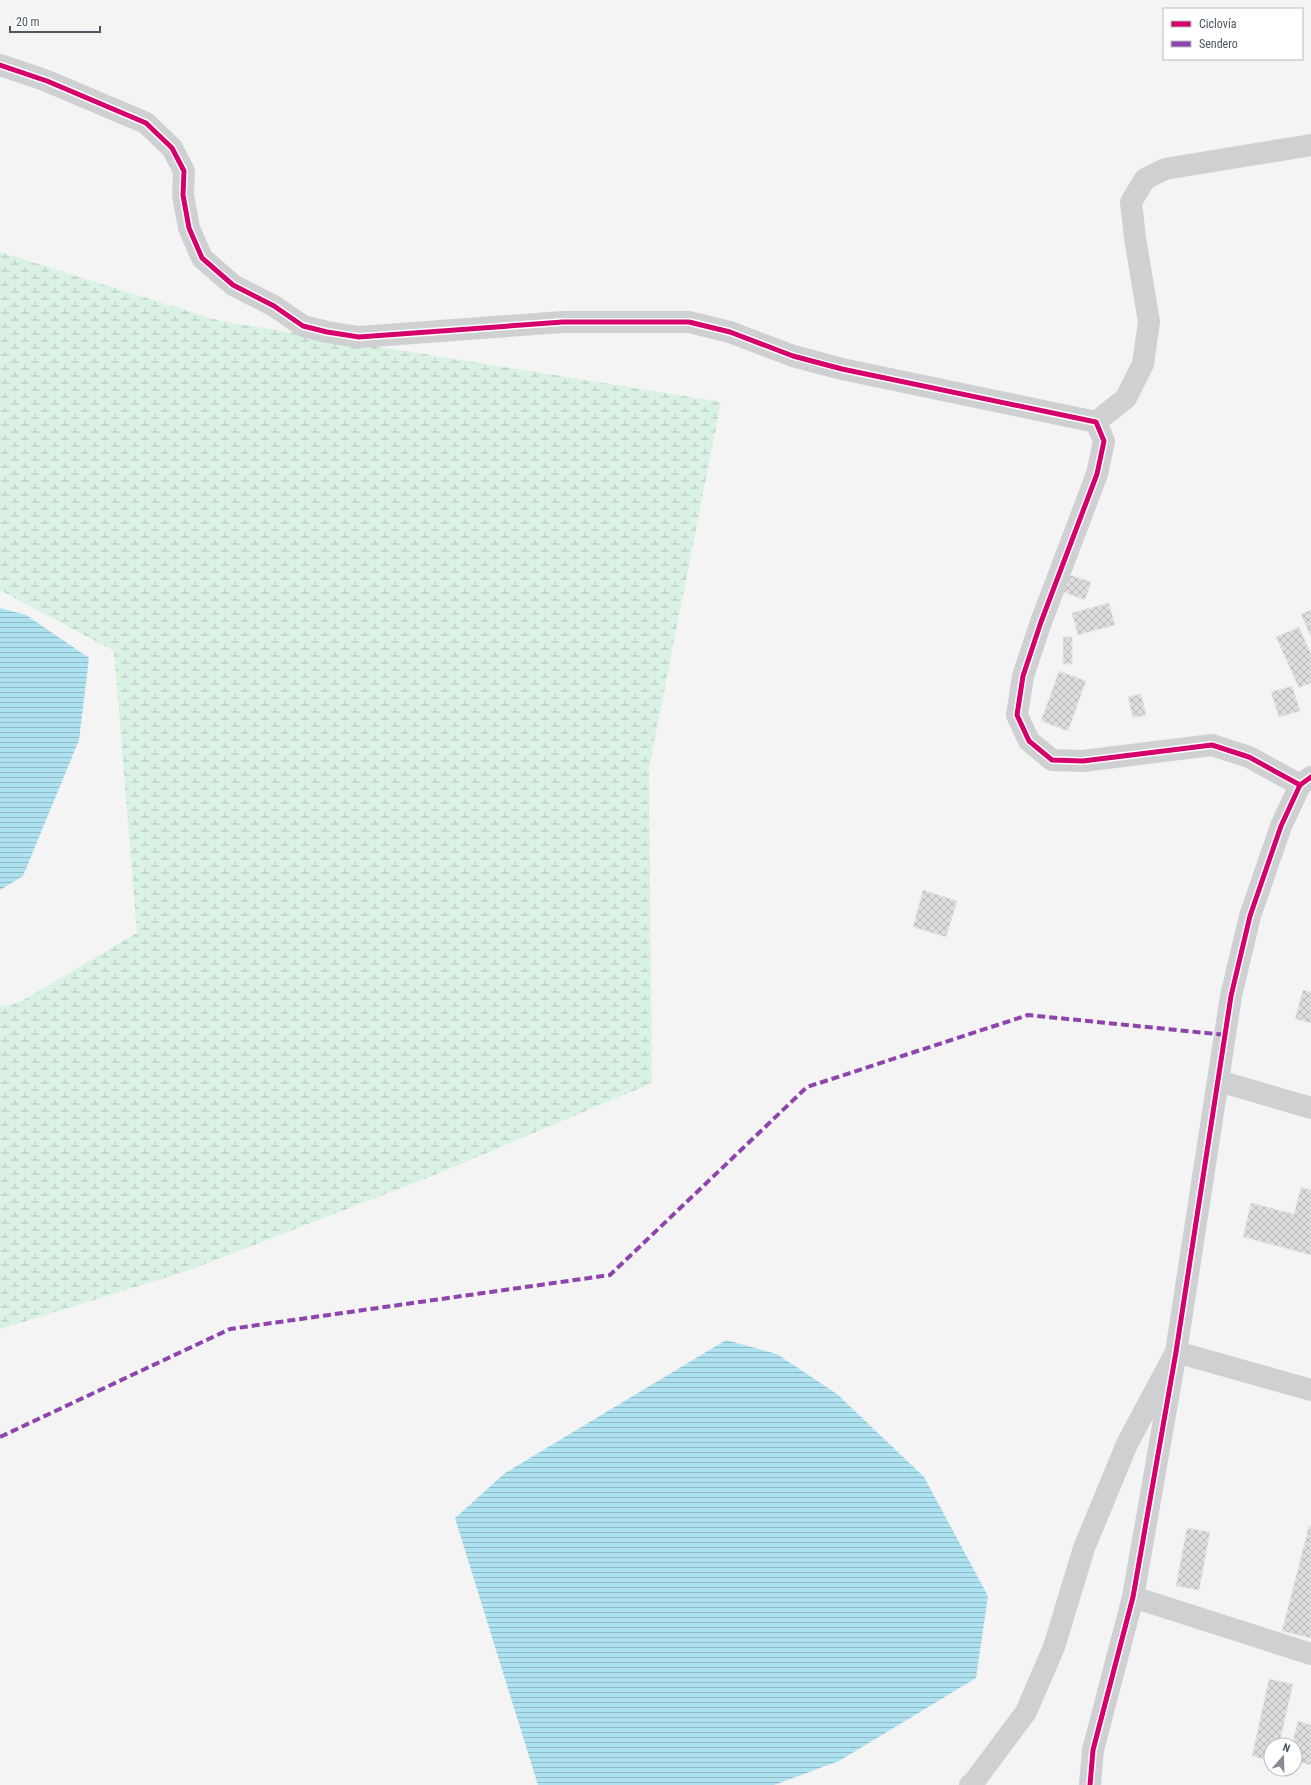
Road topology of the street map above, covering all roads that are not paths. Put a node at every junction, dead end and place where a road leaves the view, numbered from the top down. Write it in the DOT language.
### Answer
graph roads {
  1 [pos="0,65"];
  2 [pos="1311,145"];
  3 [pos="1096,422"];
  4 [pos="1306,781"];
  5 [pos="1219,1081"];
  6 [pos="1311,1108"];
  7 [pos="1176,1352"];
  8 [pos="1311,1390"];
  9 [pos="1133,1597"];
  10 [pos="1311,1654"];
  11 [pos="974,1784"];
  12 [pos="1090,1785"];
  1 -- 3 [label="street"];
  2 -- 3 [label="street"];
  3 -- 4 [label="street"];
  4 -- 5 [label="street"];
  5 -- 6 [label="street"];
  5 -- 7 [label="street"];
  7 -- 8 [label="street"];
  7 -- 9 [label="street"];
  7 -- 11 [label="street"];
  9 -- 10 [label="street"];
  9 -- 12 [label="street"];
}
